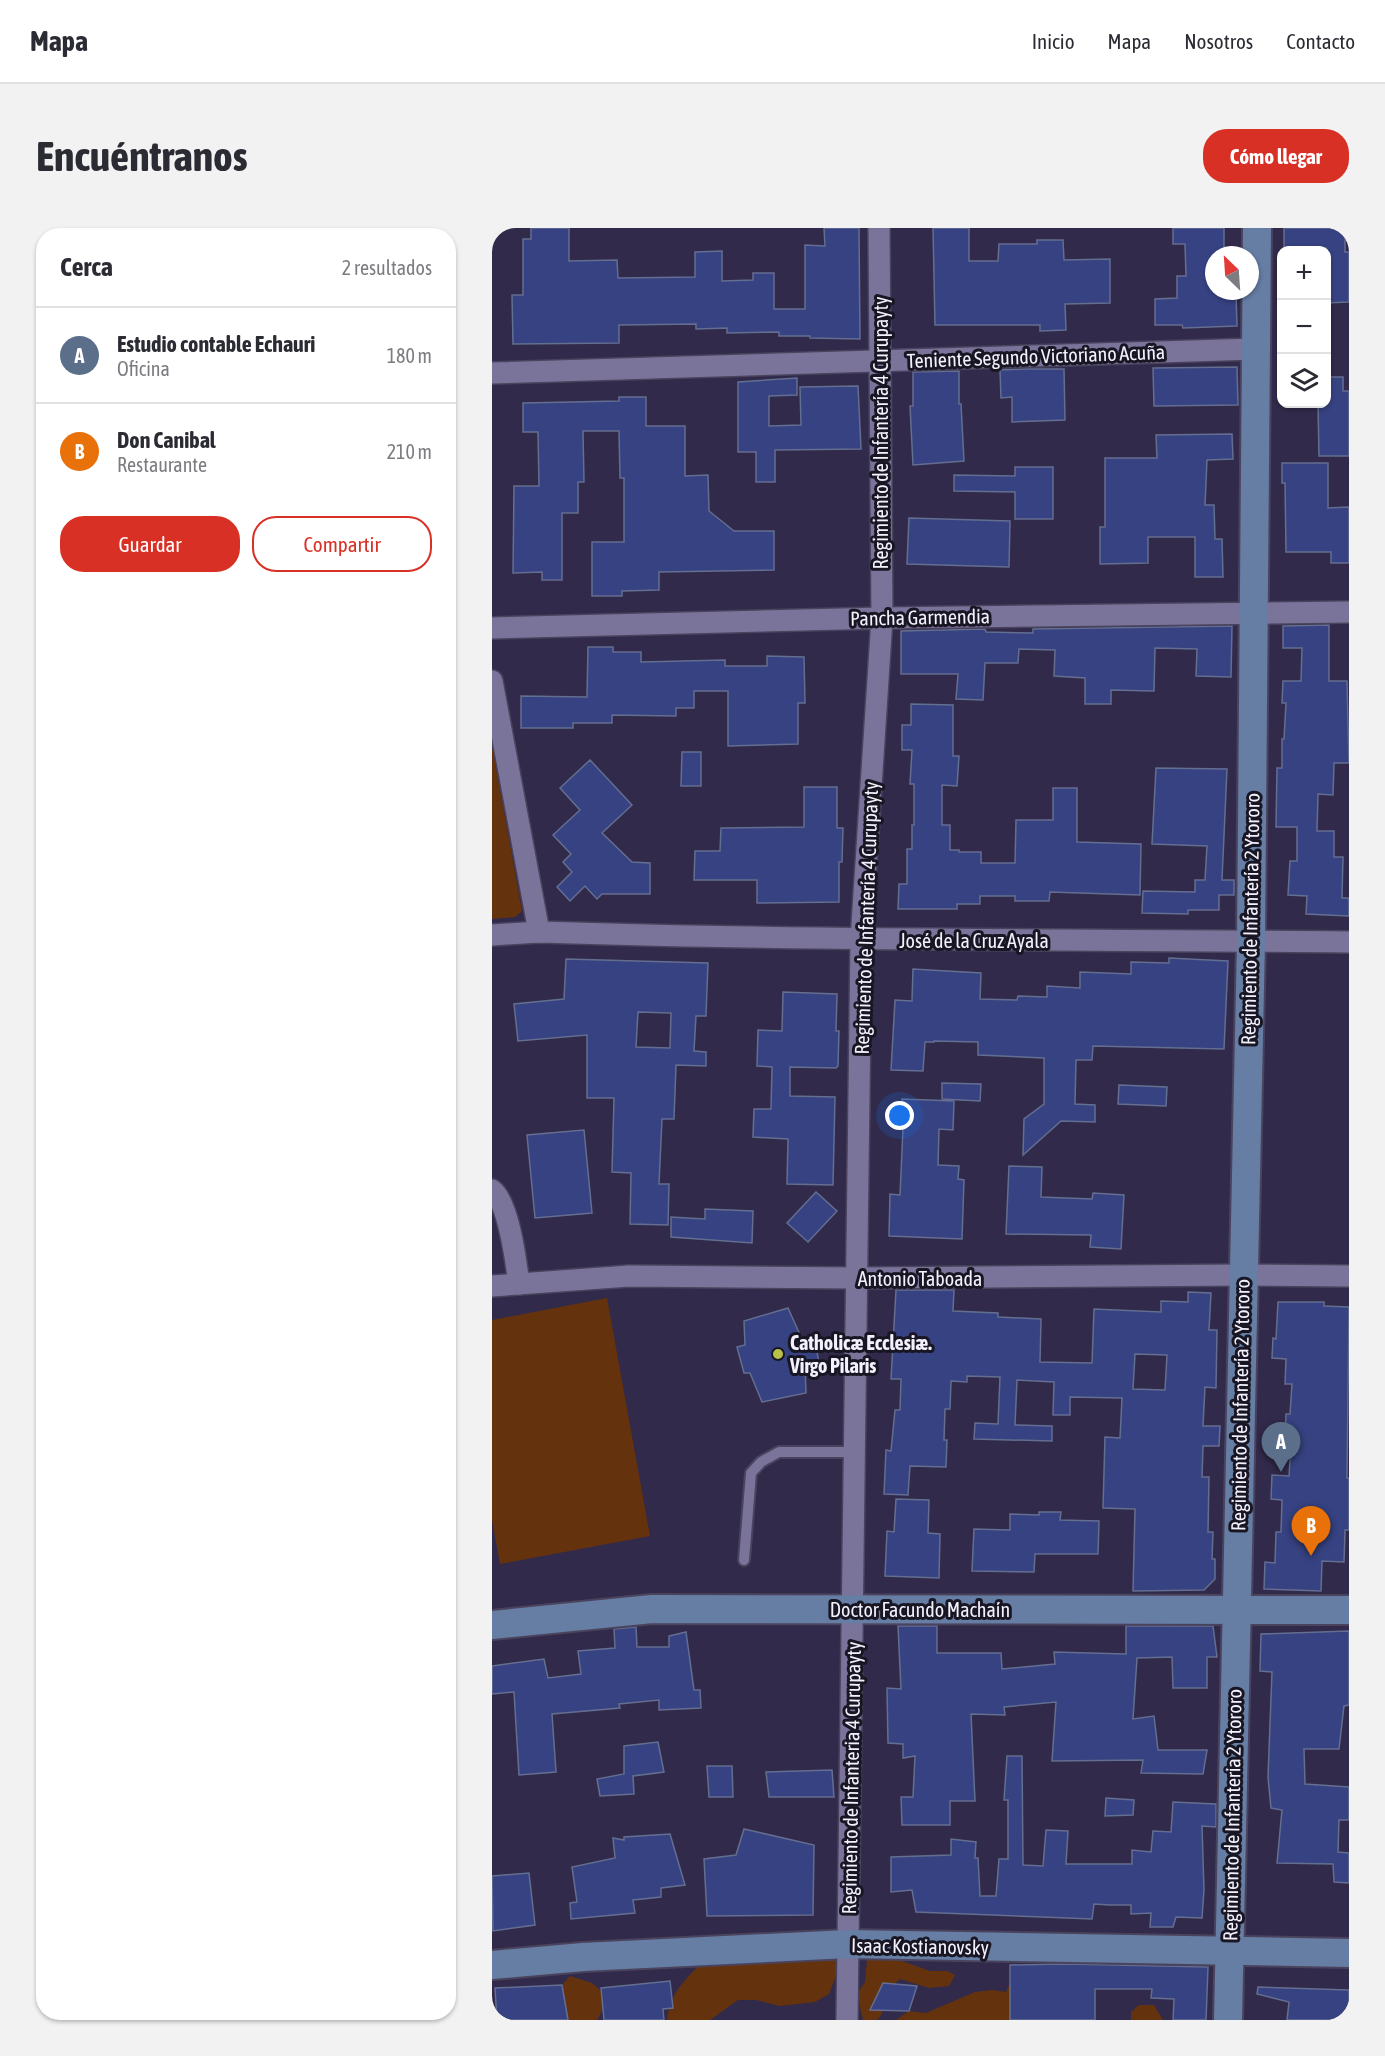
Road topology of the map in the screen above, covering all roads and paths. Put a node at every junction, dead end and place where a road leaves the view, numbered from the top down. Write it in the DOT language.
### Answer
graph roads {
  1 [pos="879,228"];
  2 [pos="1257,228"];
  3 [pos="1255,349"];
  4 [pos="880,361"];
  5 [pos="492,374"];
  6 [pos="1253,612"];
  7 [pos="1349,612"];
  8 [pos="882,618"];
  9 [pos="492,628"];
  10 [pos="492,681"];
  11 [pos="539,932"];
  12 [pos="492,935"];
  13 [pos="861,940"];
  14 [pos="1251,941"];
  15 [pos="1349,942"];
  16 [pos="492,1190"];
  17 [pos="1242,1275"];
  18 [pos="1349,1276"];
  19 [pos="857,1278"];
  20 [pos="519,1284"];
  21 [pos="492,1286"];
  22 [pos="855,1452"];
  23 [pos="744,1560"];
  24 [pos="853,1609"];
  25 [pos="1236,1610"];
  26 [pos="1349,1610"];
  27 [pos="492,1625"];
  28 [pos="848,1944"];
  29 [pos="1229,1952"];
  30 [pos="1349,1953"];
  31 [pos="492,1965"];
  32 [pos="847,2020"];
  33 [pos="1228,2020"];
  1 -- 4 [label="street, Regimiento de Infantería 4 Curupayty"];
  2 -- 3 [label="street, Regimiento de Infantería 2 Ytororo"];
  3 -- 4 [label="street, Teniente Segundo Victoriano Acuña"];
  3 -- 6 [label="street, Regimiento de Infantería 2 Ytororo"];
  4 -- 5 [label="street, Teniente Segundo Victoriano Acuña"];
  4 -- 8 [label="street, Regimiento de Infantería 4 Curupayty"];
  6 -- 7 [label="street, Pancha Garmendia"];
  6 -- 8 [label="street, Pancha Garmendia"];
  6 -- 14 [label="street, Regimiento de Infantería 2 Ytororo"];
  8 -- 9 [label="street, Pancha Garmendia"];
  8 -- 13 [label="street, Regimiento de Infantería 4 Curupayty"];
  10 -- 11 [label="street"];
  11 -- 12 [label="street, José de la Cruz Ayala"];
  11 -- 13 [label="street, José de la Cruz Ayala"];
  13 -- 14 [label="street, José de la Cruz Ayala"];
  13 -- 19 [label="street, Regimiento de Infantería 4 Curupayty"];
  14 -- 15 [label="street, José de la Cruz Ayala"];
  14 -- 17 [label="street, Regimiento de Infantería 2 Ytororo"];
  16 -- 20 [label="street"];
  17 -- 18 [label="street, Antonio Taboada"];
  17 -- 19 [label="street, Antonio Taboada"];
  17 -- 25 [label="street, Regimiento de Infantería 2 Ytororo"];
  19 -- 20 [label="street, Antonio Taboada"];
  19 -- 22 [label="street, Regimiento de Infantería 4 Curupayty"];
  20 -- 21 [label="street, Antonio Taboada"];
  22 -- 23 [label="lane"];
  22 -- 24 [label="street, Regimiento de Infantería 4 Curupayty"];
  24 -- 25 [label="street, Doctor Facundo Machaín"];
  24 -- 27 [label="street, Doctor Facundo Machaín"];
  24 -- 28 [label="street, Regimiento de Infanteria 4 Curupayty"];
  25 -- 26 [label="street, Doctor Facundo Machaín"];
  25 -- 29 [label="street, Regimiento de Infanteria 2 Ytororo"];
  28 -- 29 [label="street, Isaac Kostianovsky"];
  28 -- 31 [label="street, Isaac Kostianovsky"];
  28 -- 32 [label="street, Regimiento de Infanteria 4 Curupayty"];
  29 -- 30 [label="street, Isaac Kostianovsky"];
  29 -- 33 [label="street, Regimiento de Infanteria 2 Ytororo"];
}
